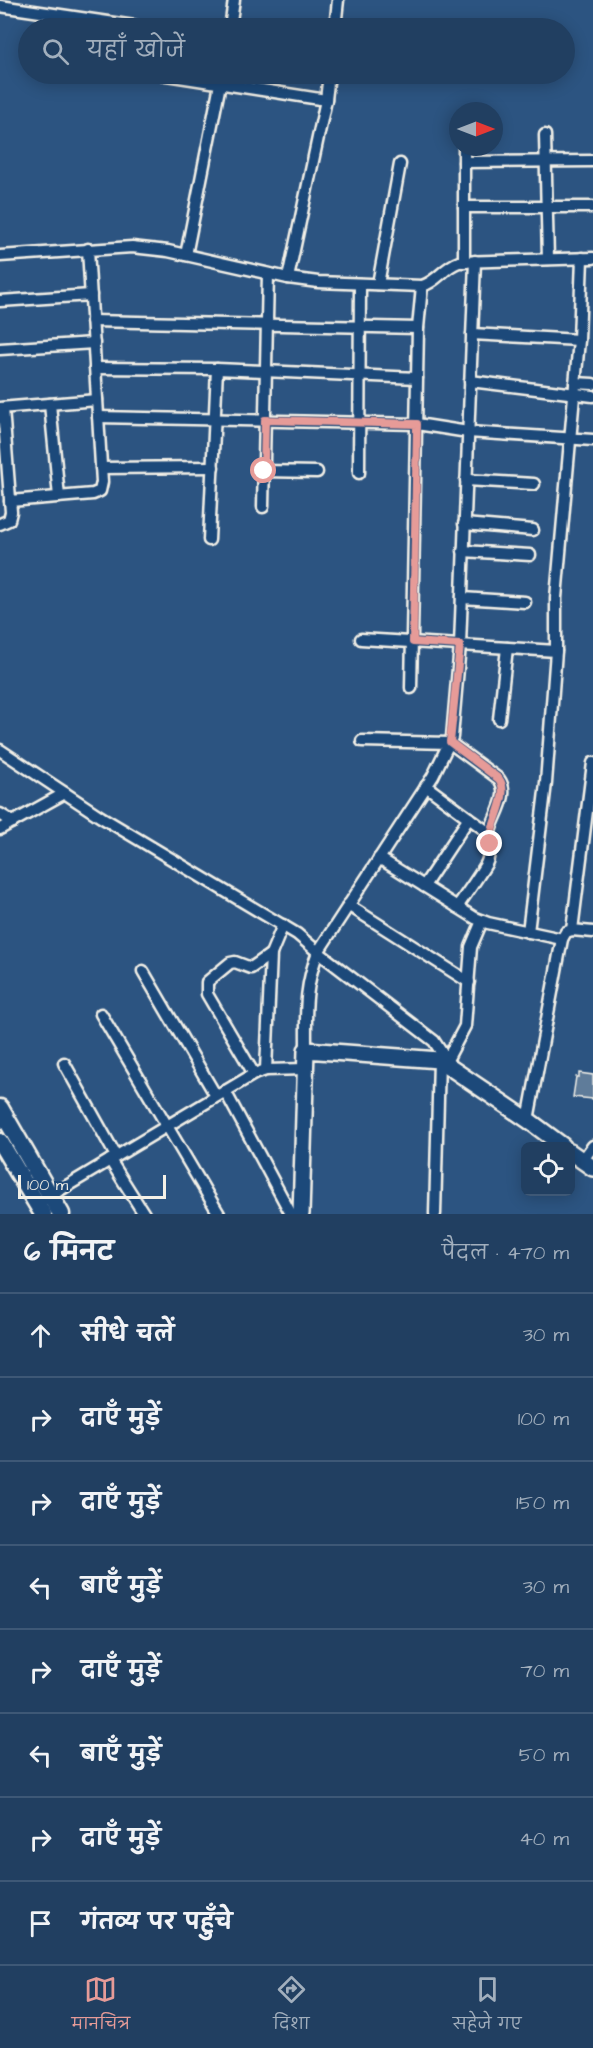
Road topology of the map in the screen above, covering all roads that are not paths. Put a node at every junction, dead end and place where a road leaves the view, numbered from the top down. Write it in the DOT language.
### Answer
graph roads {
  1 [pos="234,0"];
  2 [pos="338,0"];
  3 [pos="7,4"];
  4 [pos="89,18"];
  5 [pos="231,18"];
  6 [pos="336,18"];
  7 [pos="220,84"];
  8 [pos="246,84"];
  9 [pos="328,84"];
  10 [pos="326,100"];
  11 [pos="545,135"];
  12 [pos="464,156"];
  13 [pos="546,160"];
  14 [pos="593,161"];
  15 [pos="464,162"];
  16 [pos="400,164"];
  17 [pos="464,207"];
  18 [pos="546,207"];
  19 [pos="593,207"];
  20 [pos="88,249"];
  21 [pos="186,255"];
  22 [pos="0,256"];
  23 [pos="587,258"];
  24 [pos="548,259"];
  25 [pos="469,262"];
  26 [pos="268,274"];
  27 [pos="288,278"];
  28 [pos="360,284"];
  29 [pos="378,284"];
  30 [pos="422,286"];
  31 [pos="91,295"];
  32 [pos="0,301"];
  33 [pos="92,321"];
  34 [pos="267,323"];
  35 [pos="360,326"];
  36 [pos="418,328"];
  37 [pos="472,334"];
  38 [pos="579,340"];
  39 [pos="94,343"];
  40 [pos="0,349"];
  41 [pos="95,368"];
  42 [pos="217,369"];
  43 [pos="266,371"];
  44 [pos="359,375"];
  45 [pos="417,378"];
  46 [pos="470,381"];
  47 [pos="593,384"];
  48 [pos="575,388"];
  49 [pos="593,396"];
  50 [pos="97,400"];
  51 [pos="51,404"];
  52 [pos="1,408"];
  53 [pos="98,417"];
  54 [pos="215,418"];
  55 [pos="265,420"];
  56 [pos="359,422"];
  57 [pos="417,424"];
  58 [pos="468,432"];
  59 [pos="570,438"];
  60 [pos="593,440"];
  61 [pos="213,466"];
  62 [pos="101,468"];
  63 [pos="264,471"];
  64 [pos="317,472"];
  65 [pos="359,473"];
  66 [pos="466,480"];
  67 [pos="534,484"];
  68 [pos="59,497"];
  69 [pos="10,501"];
  70 [pos="263,507"];
  71 [pos="0,524"];
  72 [pos="464,524"];
  73 [pos="533,530"];
  74 [pos="210,540"];
  75 [pos="463,551"];
  76 [pos="530,555"];
  77 [pos="462,598"];
  78 [pos="525,602"];
  79 [pos="361,639"];
  80 [pos="413,642"];
  81 [pos="460,645"];
  82 [pos="507,648"];
  83 [pos="556,651"];
  84 [pos="411,688"];
  85 [pos="499,719"];
  86 [pos="362,741"];
  87 [pos="450,742"];
  88 [pos="0,750"];
  89 [pos="593,763"];
  90 [pos="426,786"];
  91 [pos="65,793"];
  92 [pos="0,814"];
  93 [pos="469,818"];
  94 [pos="13,822"];
  95 [pos="0,829"];
  96 [pos="489,833"];
  97 [pos="379,858"];
  98 [pos="424,886"];
  99 [pos="348,905"];
  100 [pos="457,907"];
  101 [pos="482,921"];
  102 [pos="283,925"];
  103 [pos="572,930"];
  104 [pos="528,932"];
  105 [pos="593,932"];
  106 [pos="562,939"];
  107 [pos="318,952"];
  108 [pos="271,954"];
  109 [pos="142,971"];
  110 [pos="469,982"];
  111 [pos="101,1014"];
  112 [pos="306,1050"];
  113 [pos="446,1062"];
  114 [pos="64,1063"];
  115 [pos="305,1069"];
  116 [pos="266,1070"];
  117 [pos="254,1074"];
  118 [pos="220,1093"];
  119 [pos="0,1108"];
  120 [pos="528,1120"];
  121 [pos="166,1126"];
  122 [pos="0,1142"];
  123 [pos="558,1142"];
  124 [pos="593,1146"];
  125 [pos="113,1158"];
  126 [pos="582,1160"];
  127 [pos="44,1205"];
  128 [pos="62,1214"];
  129 [pos="144,1214"];
  130 [pos="219,1214"];
  131 [pos="291,1214"];
  132 [pos="301,1214"];
  133 [pos="435,1214"];
  1 -- 5 [label="street"];
  2 -- 6 [label="street"];
  3 -- 4 [label="street"];
  7 -- 21 [label="street"];
  8 -- 10 [label="street"];
  9 -- 10 [label="street"];
  10 -- 27 [label="street"];
  11 -- 13 [label="street"];
  12 -- 15 [label="street"];
  13 -- 14 [label="street"];
  13 -- 15 [label="street"];
  13 -- 18 [label="street"];
  15 -- 17 [label="street"];
  16 -- 29 [label="street"];
  17 -- 18 [label="street"];
  17 -- 25 [label="street"];
  18 -- 19 [label="street"];
  18 -- 24 [label="street"];
  20 -- 21 [label="street"];
  20 -- 22 [label="street"];
  20 -- 31 [label="street"];
  21 -- 26 [label="street"];
  23 -- 24 [label="street"];
  23 -- 38 [label="street"];
  24 -- 25 [label="street"];
  25 -- 30 [label="street"];
  25 -- 37 [label="street"];
  26 -- 27 [label="street"];
  26 -- 34 [label="street"];
  27 -- 28 [label="street"];
  28 -- 29 [label="street"];
  28 -- 35 [label="street"];
  29 -- 30 [label="street"];
  30 -- 36 [label="street"];
  31 -- 32 [label="street"];
  31 -- 33 [label="street"];
  33 -- 34 [label="street"];
  33 -- 39 [label="street"];
  34 -- 35 [label="street"];
  34 -- 43 [label="street"];
  35 -- 36 [label="street"];
  35 -- 44 [label="street"];
  36 -- 45 [label="street"];
  37 -- 38 [label="street"];
  37 -- 46 [label="street"];
  38 -- 48 [label="street"];
  39 -- 40 [label="street"];
  39 -- 41 [label="street"];
  41 -- 42 [label="street"];
  41 -- 50 [label="street"];
  42 -- 43 [label="street"];
  42 -- 54 [label="street"];
  43 -- 44 [label="street"];
  43 -- 55 [label="street"];
  44 -- 45 [label="street"];
  44 -- 56 [label="street"];
  45 -- 57 [label="street"];
  46 -- 48 [label="street"];
  46 -- 58 [label="street"];
  47 -- 48 [label="street"];
  48 -- 49 [label="street"];
  48 -- 59 [label="street"];
  50 -- 51 [label="street"];
  50 -- 53 [label="street"];
  51 -- 52 [label="street"];
  51 -- 68 [label="street"];
  52 -- 69 [label="street"];
  53 -- 54 [label="street"];
  53 -- 62 [label="street"];
  54 -- 55 [label="street"];
  54 -- 61 [label="street"];
  55 -- 56 [label="street"];
  55 -- 63 [label="street"];
  56 -- 57 [label="street"];
  56 -- 65 [label="street"];
  57 -- 58 [label="street"];
  57 -- 80 [label="street"];
  58 -- 59 [label="street"];
  58 -- 66 [label="street"];
  59 -- 60 [label="street"];
  59 -- 83 [label="street"];
  61 -- 62 [label="street"];
  61 -- 74 [label="street"];
  62 -- 68 [label="street"];
  63 -- 64 [label="street"];
  63 -- 70 [label="street"];
  66 -- 67 [label="street"];
  66 -- 72 [label="street"];
  68 -- 69 [label="street"];
  69 -- 71 [label="street"];
  72 -- 73 [label="street"];
  72 -- 75 [label="street"];
  75 -- 76 [label="street"];
  75 -- 77 [label="street"];
  77 -- 78 [label="street"];
  77 -- 81 [label="street"];
  79 -- 80 [label="street"];
  80 -- 81 [label="street"];
  80 -- 84 [label="street"];
  81 -- 82 [label="street"];
  81 -- 87 [label="street"];
  82 -- 83 [label="street"];
  82 -- 85 [label="street"];
  83 -- 104 [label="street"];
  86 -- 87 [label="street"];
  87 -- 90 [label="street"];
  87 -- 96 [label="street"];
  88 -- 91 [label="street"];
  89 -- 103 [label="street"];
  90 -- 93 [label="street"];
  90 -- 97 [label="street"];
  91 -- 94 [label="street"];
  91 -- 102 [label="street"];
  92 -- 94 [label="street"];
  93 -- 96 [label="street"];
  93 -- 98 [label="street"];
  94 -- 95 [label="street"];
  96 -- 100 [label="street"];
  97 -- 98 [label="street"];
  97 -- 99 [label="street"];
  98 -- 100 [label="street"];
  99 -- 107 [label="street"];
  99 -- 110 [label="street"];
  100 -- 101 [label="street"];
  101 -- 104 [label="street"];
  101 -- 110 [label="street"];
  102 -- 107 [label="street"];
  102 -- 108 [label="street"];
  103 -- 105 [label="street"];
  103 -- 106 [label="street"];
  104 -- 106 [label="street"];
  106 -- 120 [label="street"];
  107 -- 112 [label="street"];
  107 -- 113 [label="street"];
  108 -- 116 [label="street"];
  108 -- 117 [label="street"];
  109 -- 118 [label="street"];
  110 -- 113 [label="street"];
  111 -- 121 [label="street"];
  112 -- 113 [label="main road"];
  112 -- 115 [label="main road"];
  113 -- 120 [label="main road"];
  113 -- 133 [label="street"];
  114 -- 125 [label="street"];
  115 -- 116 [label="street"];
  115 -- 132 [label="main road"];
  116 -- 117 [label="street"];
  117 -- 118 [label="street"];
  118 -- 121 [label="street"];
  118 -- 131 [label="street"];
  119 -- 127 [label="main road"];
  120 -- 123 [label="main road"];
  121 -- 125 [label="street"];
  121 -- 130 [label="street"];
  122 -- 127 [label="main road"];
  124 -- 126 [label="street"];
  125 -- 127 [label="street"];
  125 -- 129 [label="street"];
  127 -- 128 [label="main road"];
}
